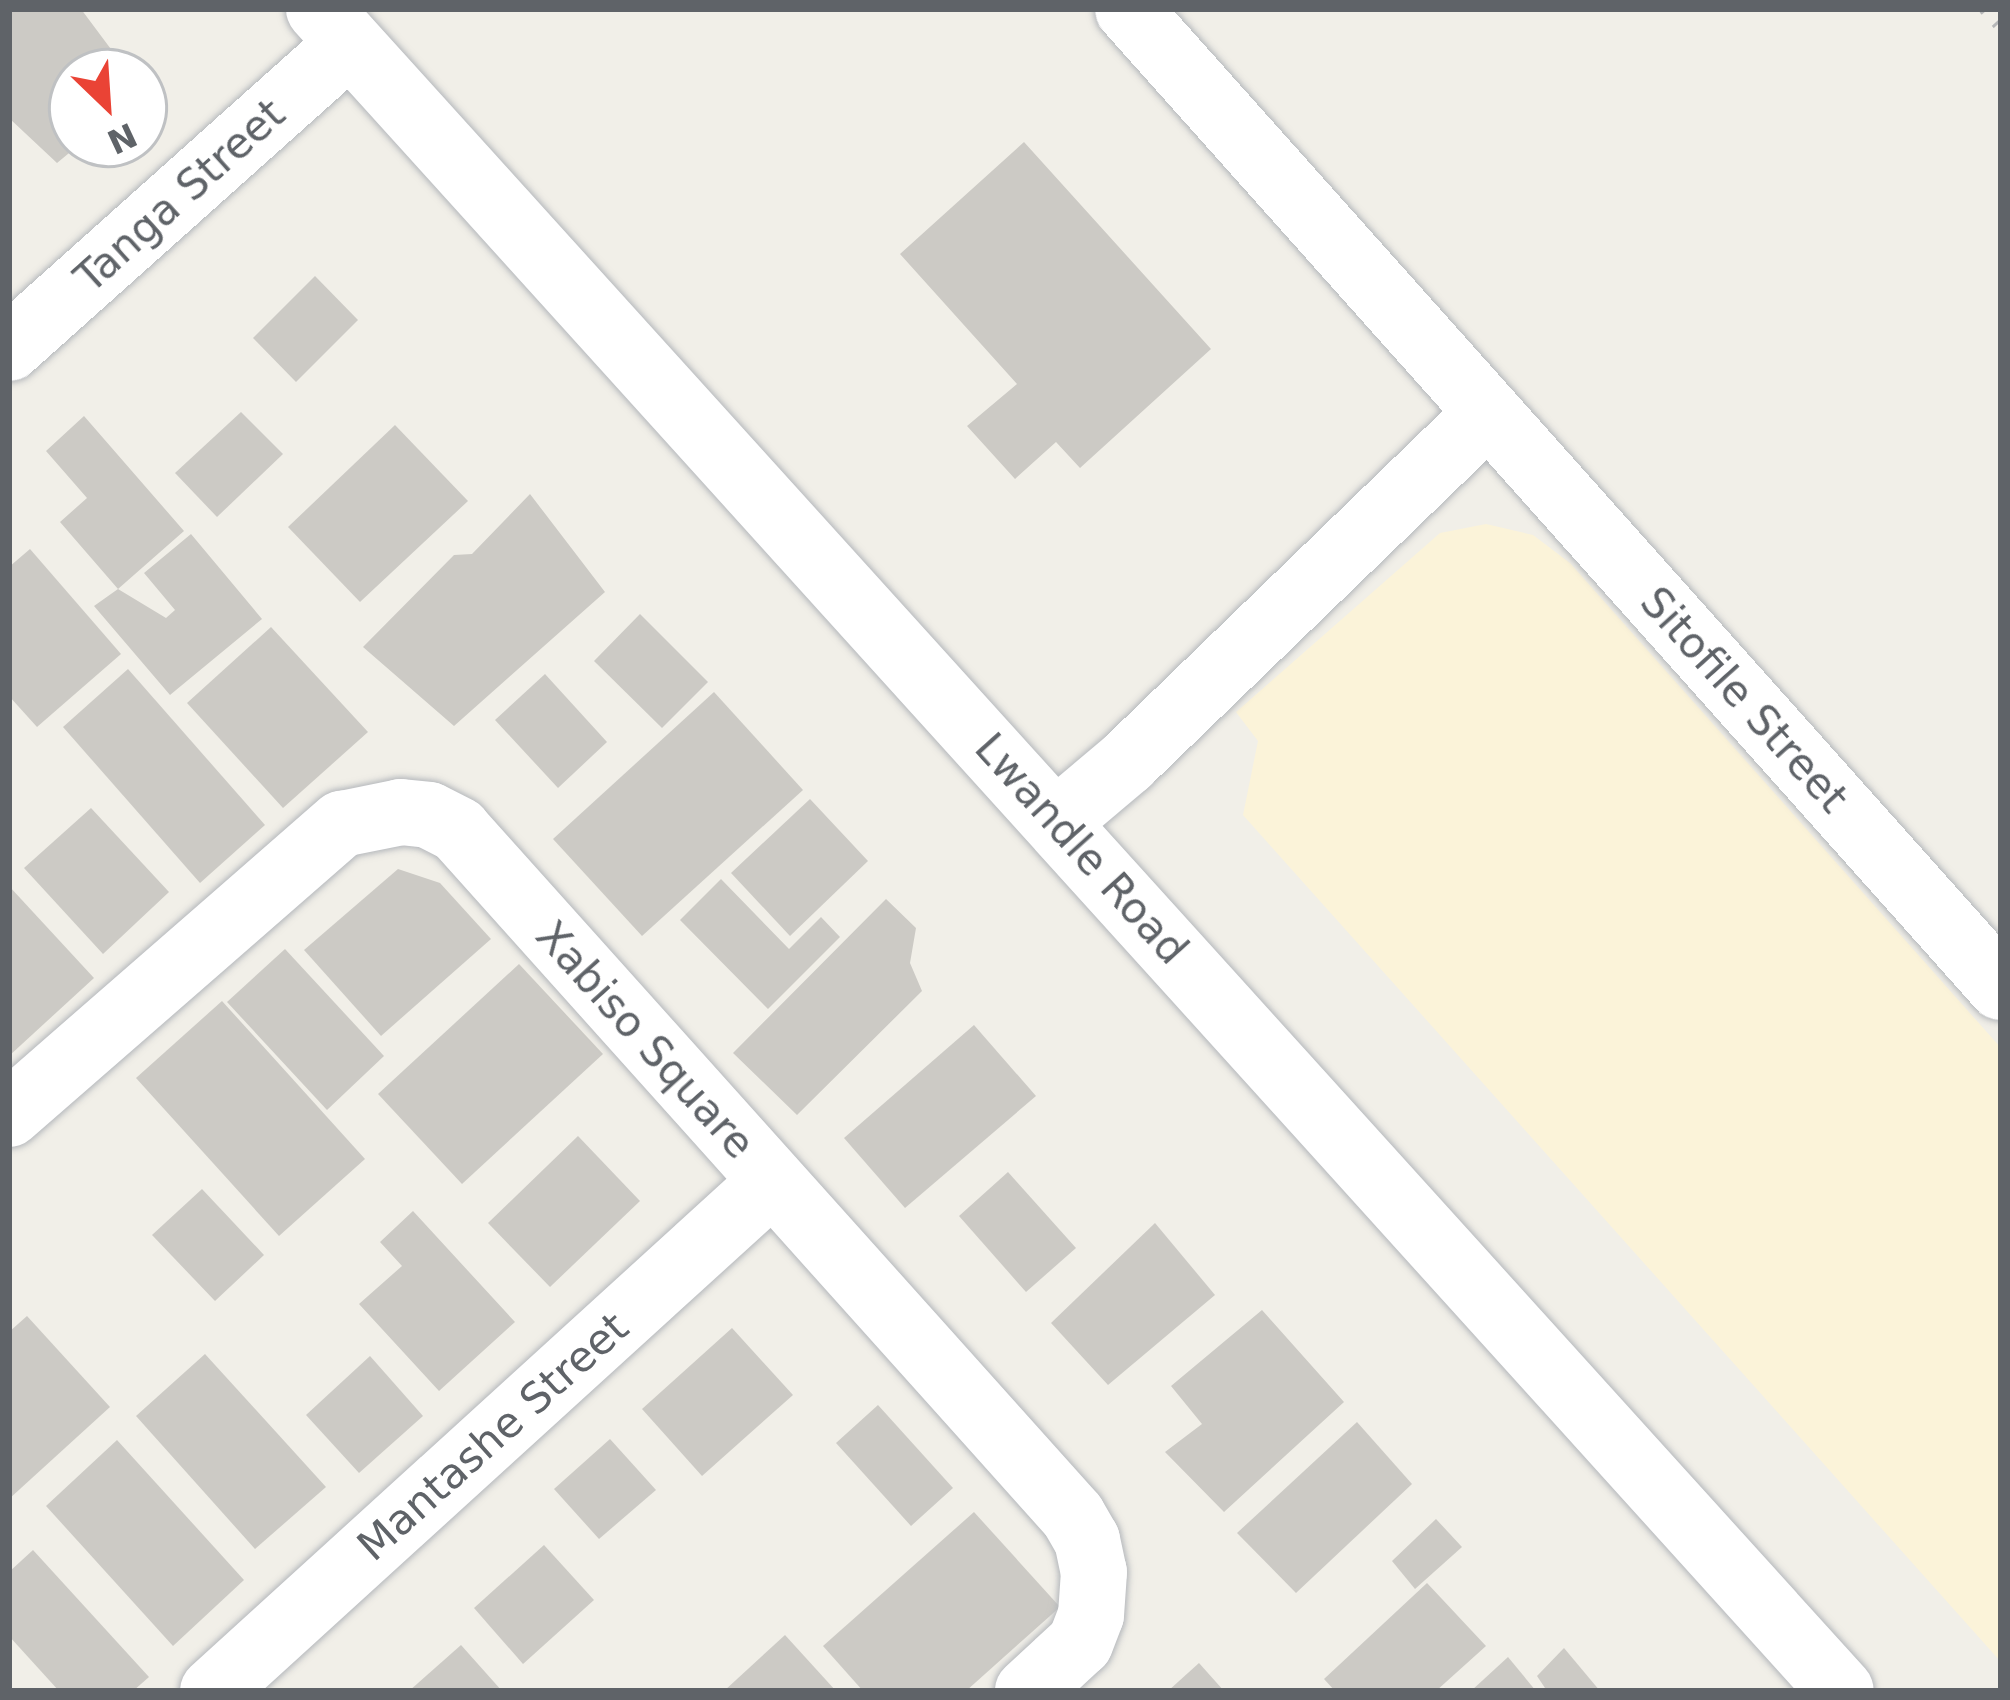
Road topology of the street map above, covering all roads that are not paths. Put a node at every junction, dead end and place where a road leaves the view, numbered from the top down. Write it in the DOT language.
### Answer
graph roads {
  1 [pos="1128,9"];
  2 [pos="335,26"];
  3 [pos="9,348"];
  4 [pos="1488,412"];
  5 [pos="1056,822"];
  6 [pos="2001,987"];
  7 [pos="9,1114"];
  8 [pos="772,1182"];
  9 [pos="213,1691"];
  10 [pos="1028,1691"];
  11 [pos="1841,1691"];
  1 -- 4 [label="street, Sitofile Street"];
  2 -- 3 [label="street, Tanga Street"];
  2 -- 5 [label="street, Lwandle Road"];
  4 -- 5 [label="street"];
  4 -- 6 [label="street, Sitofile Street"];
  5 -- 11 [label="street, Lwandle Road"];
  7 -- 8 [label="street, Xabiso Square"];
  8 -- 9 [label="street, Mantashe Street"];
  8 -- 10 [label="street, Xabiso Square"];
}
